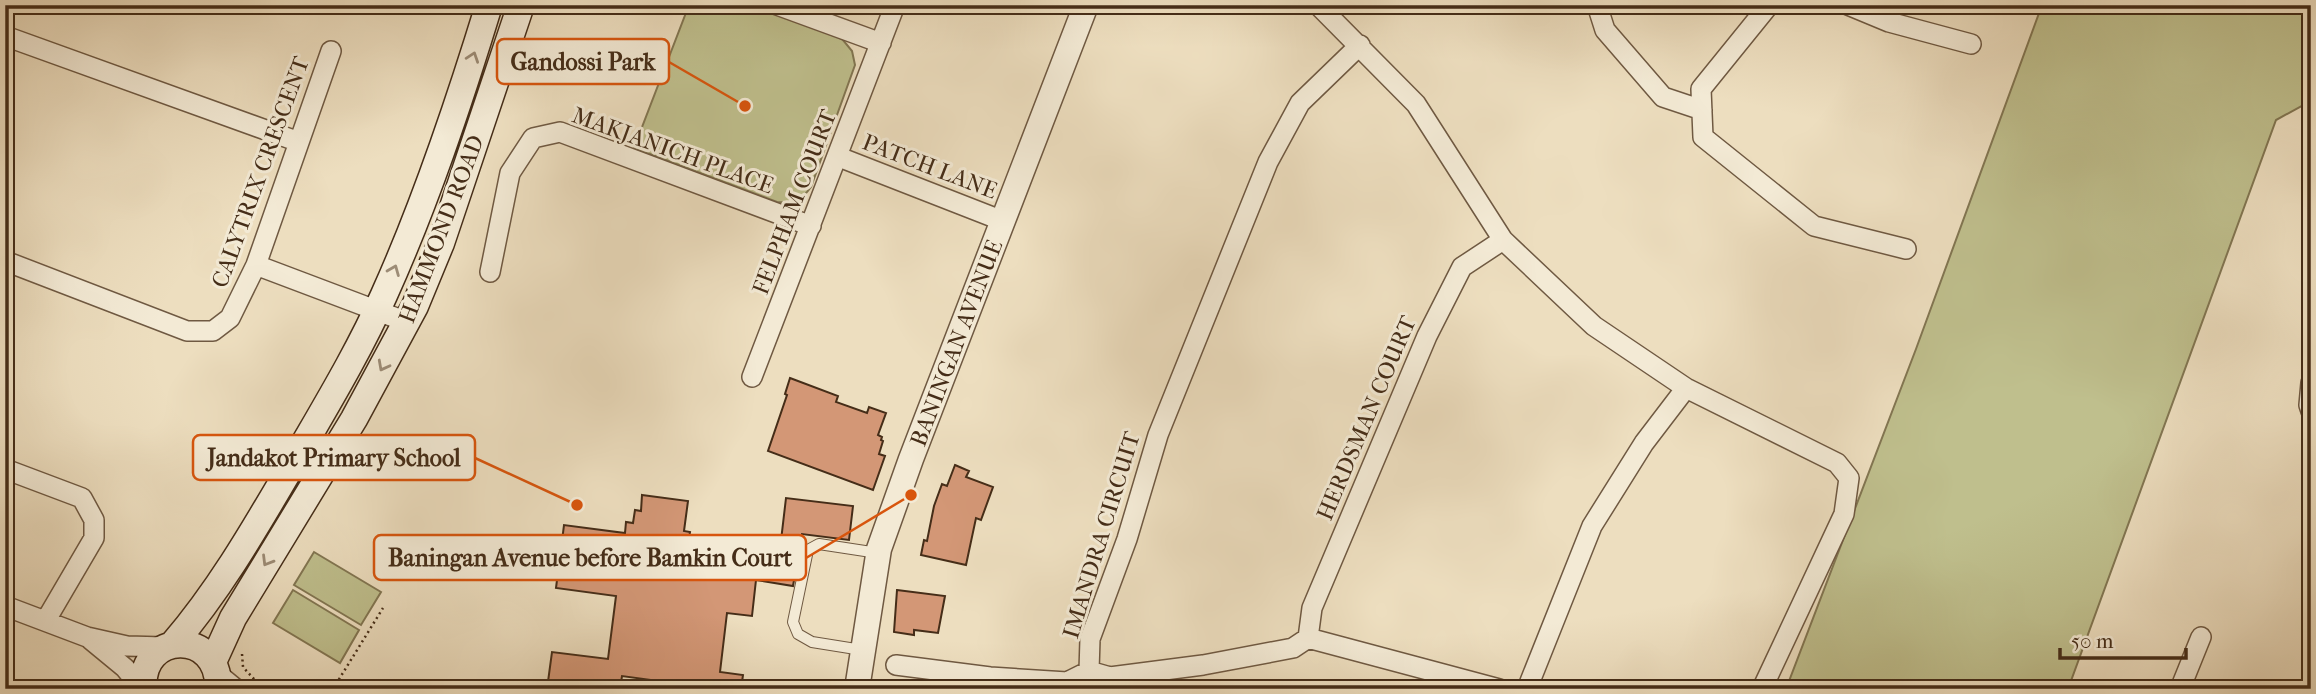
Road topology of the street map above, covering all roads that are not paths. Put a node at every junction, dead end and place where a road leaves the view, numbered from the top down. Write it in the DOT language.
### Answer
graph roads {
  1 [pos="489,5"];
  2 [pos="522,5"];
  3 [pos="777,5"];
  4 [pos="895,5"];
  5 [pos="1086,5"];
  6 [pos="1318,5"];
  7 [pos="1597,5"];
  8 [pos="1769,5"];
  9 [pos="1848,5"];
  10 [pos="5,36"];
  11 [pos="881,43"];
  12 [pos="1971,44"];
  13 [pos="1360,45"];
  14 [pos="331,51"];
  15 [pos="1702,110"];
  16 [pos="299,142"];
  17 [pos="839,157"];
  18 [pos="1003,220"];
  19 [pos="811,226"];
  20 [pos="1503,240"];
  21 [pos="1906,248"];
  22 [pos="5,261"];
  23 [pos="256,265"];
  24 [pos="490,272"];
  25 [pos="376,310"];
  26 [pos="407,322"];
  27 [pos="752,377"];
  28 [pos="2311,383"];
  29 [pos="1686,388"];
  30 [pos="2311,411"];
  31 [pos="5,469"];
  32 [pos="878,554"];
  33 [pos="5,606"];
  34 [pos="46,620"];
  35 [pos="87,637"];
  36 [pos="2201,637"];
  37 [pos="1308,638"];
  38 [pos="169,646"];
  39 [pos="862,650"];
  40 [pos="896,665"];
  41 [pos="1089,671"];
  42 [pos="222,679"];
  43 [pos="143,689"];
  44 [pos="857,689"];
  45 [pos="1499,689"];
  46 [pos="1527,689"];
  47 [pos="1762,689"];
  48 [pos="2180,689"];
  25 -- 1 [label="main road, HAMMOND ROAD, one-way"];
  2 -- 26 [label="main road, HAMMOND ROAD"];
  3 -- 11 [label="street"];
  4 -- 11 [label="street, FELPHAM COURT"];
  5 -- 18 [label="street, BANINGAN AVENUE"];
  6 -- 13 [label="street"];
  7 -- 15 [label="street"];
  8 -- 15 [label="street"];
  9 -- 12 [label="street"];
  10 -- 16 [label="street"];
  11 -- 17 [label="street, FELPHAM COURT"];
  13 -- 20 [label="street"];
  13 -- 41 [label="street, IMANDRA CIRCUIT"];
  14 -- 16 [label="street, CALYTRIX CRESCENT"];
  15 -- 21 [label="street"];
  16 -- 23 [label="street, CALYTRIX CRESCENT"];
  17 -- 18 [label="street, PATCH LANE"];
  17 -- 19 [label="street, FELPHAM COURT"];
  18 -- 32 [label="street, BANINGAN AVENUE"];
  19 -- 24 [label="street, MAKJANICH PLACE"];
  19 -- 27 [label="street, FELPHAM COURT"];
  20 -- 29 [label="street"];
  20 -- 37 [label="street, HERDSMAN COURT"];
  22 -- 23 [label="street, CALYTRIX CRESCENT"];
  23 -- 25 [label="street"];
  25 -- 26 [label="street"];
  25 -- 38 [label="main road, HAMMOND ROAD"];
  26 -- 42 [label="main road, HAMMOND ROAD, one-way"];
  28 -- 30 [label="street"];
  29 -- 46 [label="street"];
  29 -- 47 [label="street"];
  31 -- 34 [label="street"];
  32 -- 39 [label="street, BANINGAN AVENUE"];
  32 -- 39 [label="lane"];
  33 -- 34 [label="street"];
  34 -- 35 [label="street"];
  35 -- 38 [label="street"];
  35 -- 43 [label="street"];
  36 -- 48 [label="street"];
  37 -- 41 [label="street, IMANDRA CIRCUIT"];
  37 -- 45 [label="street"];
  38 -- 42 [label="main road"];
  38 -- 43 [label="main road, HAMMOND ROAD"];
  39 -- 44 [label="street, BANINGAN AVENUE"];
  40 -- 41 [label="street"];
}
